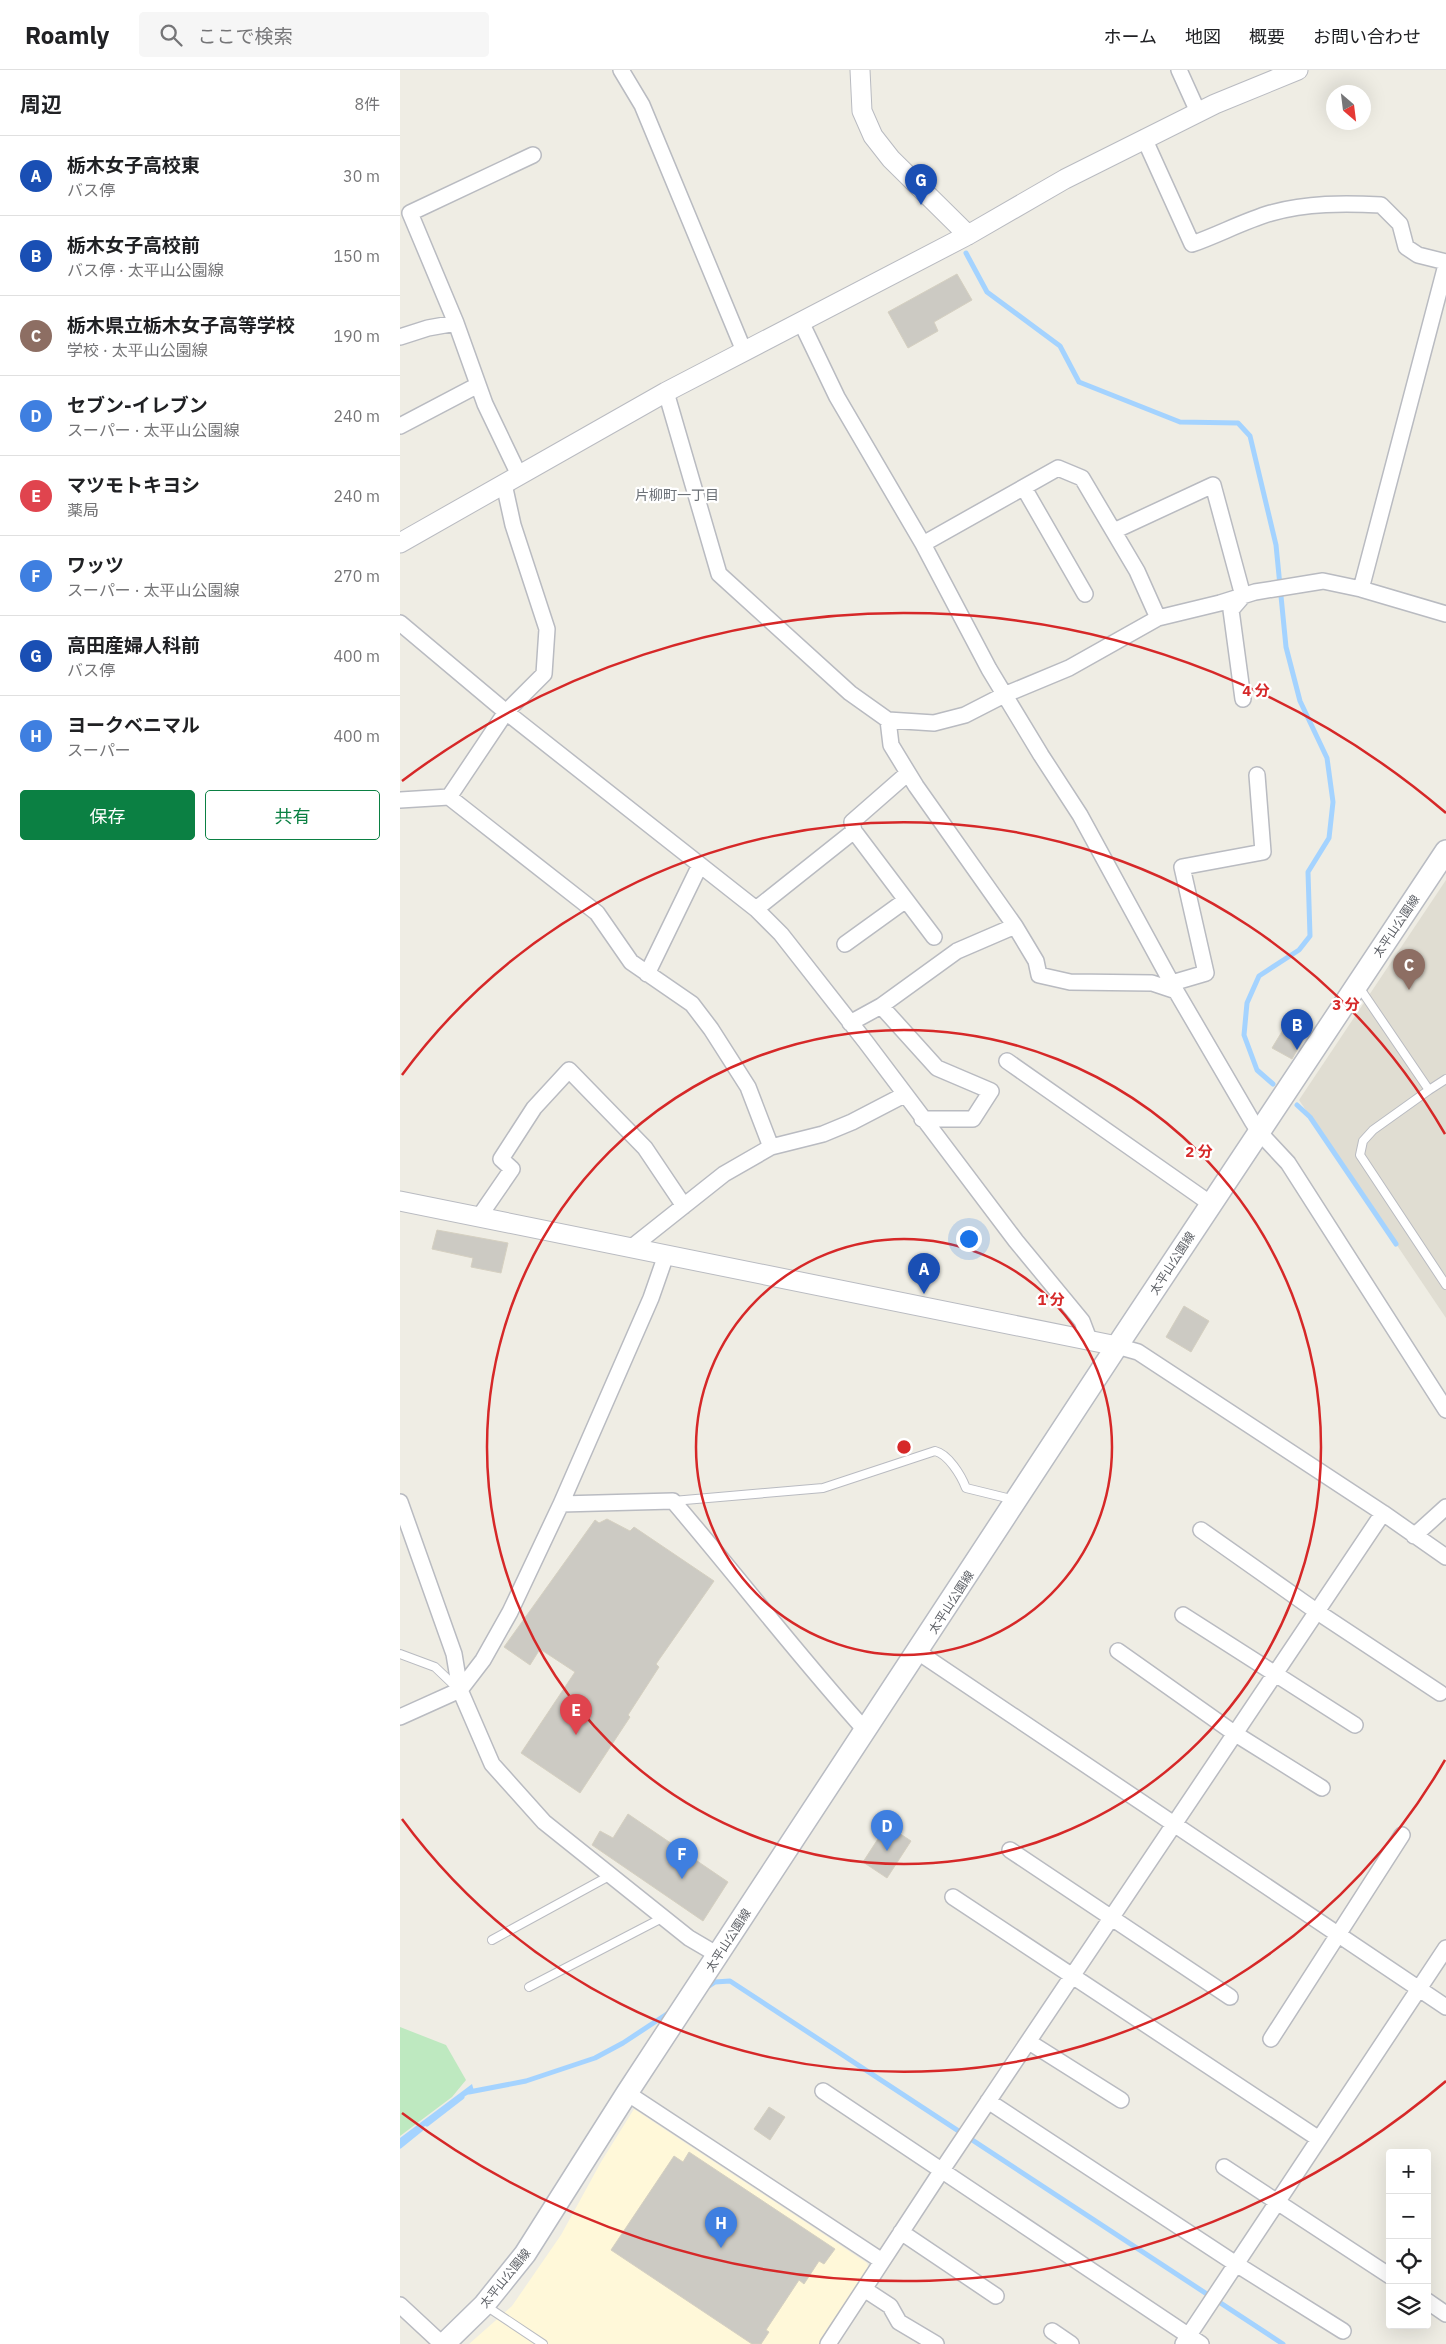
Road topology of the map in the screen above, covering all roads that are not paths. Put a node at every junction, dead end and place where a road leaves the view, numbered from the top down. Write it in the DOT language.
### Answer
graph roads {
  1 [pos="621,70"];
  2 [pos="860,70"];
  3 [pos="1179,70"];
  4 [pos="1298,70"];
  5 [pos="1198,112"];
  6 [pos="1144,138"];
  7 [pos="533,155"];
  8 [pos="968,234"];
  9 [pos="1446,264"];
  10 [pos="801,322"];
  11 [pos="456,323"];
  12 [pos="1439,325"];
  13 [pos="400,337"];
  14 [pos="744,351"];
  15 [pos="478,385"];
  16 [pos="666,392"];
  17 [pos="400,426"];
  18 [pos="511,479"];
  19 [pos="1024,488"];
  20 [pos="1114,531"];
  21 [pos="400,543"];
  22 [pos="923,544"];
  23 [pos="1361,589"];
  24 [pos="1085,594"];
  25 [pos="1243,596"];
  26 [pos="1446,614"];
  27 [pos="1158,618"];
  28 [pos="400,623"];
  29 [pos="1004,695"];
  30 [pos="1242,699"];
  31 [pos="506,712"];
  32 [pos="888,720"];
  33 [pos="908,773"];
  34 [pos="1257,775"];
  35 [pos="449,798"];
  36 [pos="400,800"];
  37 [pos="854,831"];
  38 [pos="1446,851"];
  39 [pos="700,865"];
  40 [pos="906,900"];
  41 [pos="756,909"];
  42 [pos="1014,926"];
  43 [pos="934,937"];
  44 [pos="846,944"];
  45 [pos="647,974"];
  46 [pos="1357,984"];
  47 [pos="1174,987"];
  48 [pos="881,1006"];
  49 [pos="850,1022"];
  50 [pos="1008,1062"];
  51 [pos="1446,1079"];
  52 [pos="1429,1090"];
  53 [pos="904,1095"];
  54 [pos="922,1119"];
  55 [pos="1260,1133"];
  56 [pos="771,1147"];
  57 [pos="400,1201"];
  58 [pos="1212,1204"];
  59 [pos="684,1206"];
  60 [pos="479,1217"];
  61 [pos="632,1248"];
  62 [pos="666,1255"];
  63 [pos="1446,1285"];
  64 [pos="1090,1342"];
  65 [pos="1117,1346"];
  66 [pos="1446,1410"];
  67 [pos="673,1501"];
  68 [pos="1016,1501"];
  69 [pos="400,1502"];
  70 [pos="561,1504"];
  71 [pos="1446,1507"];
  72 [pos="1383,1513"];
  73 [pos="1200,1530"];
  74 [pos="1414,1536"];
  75 [pos="1446,1557"];
  76 [pos="1316,1611"];
  77 [pos="1183,1615"];
  78 [pos="1118,1651"];
  79 [pos="918,1652"];
  80 [pos="400,1654"];
  81 [pos="1274,1674"];
  82 [pos="460,1690"];
  83 [pos="1440,1693"];
  84 [pos="400,1717"];
  85 [pos="1356,1725"];
  86 [pos="866,1731"];
  87 [pos="1234,1733"];
  88 [pos="1322,1788"];
  89 [pos="1173,1824"];
  90 [pos="1402,1835"];
  91 [pos="1010,1850"];
  92 [pos="611,1875"];
  93 [pos="953,1897"];
  94 [pos="1111,1916"];
  95 [pos="664,1917"];
  96 [pos="1338,1935"];
  97 [pos="492,1940"];
  98 [pos="1445,1954"];
  99 [pos="718,1955"];
  100 [pos="1073,1975"];
  101 [pos="529,1987"];
  102 [pos="1419,1989"];
  103 [pos="1230,1998"];
  104 [pos="1446,2007"];
  105 [pos="1271,2039"];
  106 [pos="1029,2042"];
  107 [pos="823,2091"];
  108 [pos="627,2093"];
  109 [pos="1121,2100"];
  110 [pos="988,2101"];
  111 [pos="1319,2139"];
  112 [pos="1224,2167"];
  113 [pos="942,2170"];
  114 [pos="1278,2201"];
  115 [pos="901,2232"];
  116 [pos="882,2261"];
  117 [pos="1236,2264"];
  118 [pos="1386,2273"];
  119 [pos="864,2289"];
  120 [pos="996,2296"];
  121 [pos="1431,2304"];
  122 [pos="400,2305"];
  123 [pos="484,2305"];
  124 [pos="1446,2314"];
  125 [pos="1343,2331"];
  126 [pos="1052,2332"];
  127 [pos="1185,2340"];
  128 [pos="443,2344"];
  129 [pos="543,2344"];
  130 [pos="828,2344"];
  131 [pos="936,2344"];
  132 [pos="1071,2344"];
  133 [pos="1201,2344"];
  1 -- 14 [label="street"];
  2 -- 8 [label="street"];
  3 -- 5 [label="street"];
  4 -- 5 [label="street"];
  5 -- 6 [label="street"];
  6 -- 8 [label="street"];
  6 -- 9 [label="street"];
  7 -- 11 [label="street"];
  8 -- 10 [label="street"];
  9 -- 12 [label="street"];
  10 -- 14 [label="street"];
  10 -- 22 [label="street"];
  11 -- 13 [label="street"];
  11 -- 15 [label="street"];
  12 -- 23 [label="street"];
  14 -- 16 [label="street"];
  15 -- 17 [label="street"];
  15 -- 18 [label="street"];
  16 -- 18 [label="street"];
  16 -- 32 [label="street"];
  18 -- 21 [label="street"];
  18 -- 31 [label="street"];
  19 -- 20 [label="street"];
  19 -- 22 [label="street"];
  19 -- 24 [label="street"];
  20 -- 25 [label="street"];
  20 -- 27 [label="street"];
  22 -- 29 [label="street"];
  23 -- 25 [label="street"];
  23 -- 26 [label="street"];
  25 -- 27 [label="street"];
  25 -- 30 [label="street"];
  27 -- 29 [label="street"];
  28 -- 31 [label="street"];
  29 -- 32 [label="street"];
  29 -- 47 [label="street"];
  31 -- 35 [label="street"];
  31 -- 39 [label="street"];
  32 -- 33 [label="street"];
  33 -- 37 [label="street"];
  33 -- 42 [label="street"];
  34 -- 47 [label="street"];
  35 -- 36 [label="street"];
  35 -- 45 [label="street"];
  37 -- 40 [label="street"];
  37 -- 41 [label="street"];
  38 -- 46 [label="main road, 太平山公園線"];
  39 -- 41 [label="street"];
  39 -- 45 [label="street"];
  40 -- 43 [label="street"];
  40 -- 44 [label="street"];
  41 -- 49 [label="street"];
  42 -- 47 [label="street"];
  42 -- 48 [label="street"];
  45 -- 56 [label="street"];
  46 -- 52 [label="lane"];
  46 -- 55 [label="main road, 太平山公園線"];
  47 -- 55 [label="street"];
  48 -- 49 [label="street"];
  48 -- 54 [label="street"];
  49 -- 53 [label="street"];
  50 -- 58 [label="street"];
  51 -- 52 [label="lane"];
  52 -- 63 [label="lane"];
  53 -- 54 [label="street"];
  53 -- 56 [label="street"];
  54 -- 64 [label="street"];
  55 -- 58 [label="main road, 太平山公園線"];
  55 -- 66 [label="street"];
  56 -- 59 [label="street"];
  57 -- 60 [label="street"];
  58 -- 65 [label="main road, 太平山公園線"];
  59 -- 60 [label="street"];
  59 -- 61 [label="street"];
  60 -- 61 [label="street"];
  61 -- 62 [label="street"];
  62 -- 64 [label="street"];
  62 -- 70 [label="street"];
  64 -- 65 [label="street"];
  65 -- 68 [label="main road, 太平山公園線"];
  65 -- 72 [label="street"];
  67 -- 68 [label="lane"];
  67 -- 70 [label="street"];
  67 -- 86 [label="street"];
  68 -- 79 [label="main road, 太平山公園線"];
  69 -- 82 [label="street"];
  70 -- 82 [label="street"];
  71 -- 74 [label="street"];
  72 -- 74 [label="street"];
  72 -- 76 [label="street"];
  73 -- 76 [label="street"];
  74 -- 75 [label="street"];
  76 -- 81 [label="street"];
  76 -- 83 [label="street"];
  77 -- 81 [label="street"];
  78 -- 87 [label="street"];
  79 -- 86 [label="main road, 太平山公園線"];
  79 -- 89 [label="street"];
  80 -- 82 [label="lane"];
  81 -- 85 [label="street"];
  81 -- 87 [label="street"];
  82 -- 84 [label="street"];
  82 -- 92 [label="street"];
  86 -- 99 [label="main road, 太平山公園線"];
  87 -- 88 [label="street"];
  87 -- 89 [label="street"];
  89 -- 94 [label="street"];
  89 -- 96 [label="street"];
  90 -- 96 [label="street"];
  91 -- 94 [label="street"];
  92 -- 95 [label="street"];
  92 -- 97 [label="lane"];
  93 -- 100 [label="street"];
  94 -- 100 [label="street"];
  94 -- 103 [label="street"];
  95 -- 99 [label="street"];
  95 -- 101 [label="lane"];
  96 -- 102 [label="street"];
  96 -- 105 [label="street"];
  98 -- 102 [label="street"];
  99 -- 108 [label="main road, 太平山公園線"];
  100 -- 106 [label="street"];
  100 -- 111 [label="street"];
  102 -- 104 [label="street"];
  102 -- 111 [label="street"];
  106 -- 109 [label="street"];
  106 -- 110 [label="street"];
  107 -- 113 [label="street"];
  108 -- 116 [label="street"];
  108 -- 123 [label="main road, 太平山公園線"];
  110 -- 113 [label="street"];
  110 -- 117 [label="street"];
  111 -- 114 [label="street"];
  112 -- 114 [label="street"];
  113 -- 115 [label="street"];
  113 -- 127 [label="street"];
  114 -- 117 [label="street"];
  114 -- 118 [label="street"];
  115 -- 116 [label="street"];
  115 -- 120 [label="street"];
  116 -- 119 [label="street"];
  117 -- 125 [label="street"];
  117 -- 127 [label="street"];
  119 -- 130 [label="street"];
  119 -- 131 [label="street"];
  121 -- 124 [label="street"];
  122 -- 128 [label="street"];
  123 -- 128 [label="main road, 太平山公園線"];
  123 -- 129 [label="lane"];
  126 -- 132 [label="street"];
  127 -- 133 [label="street"];
}
